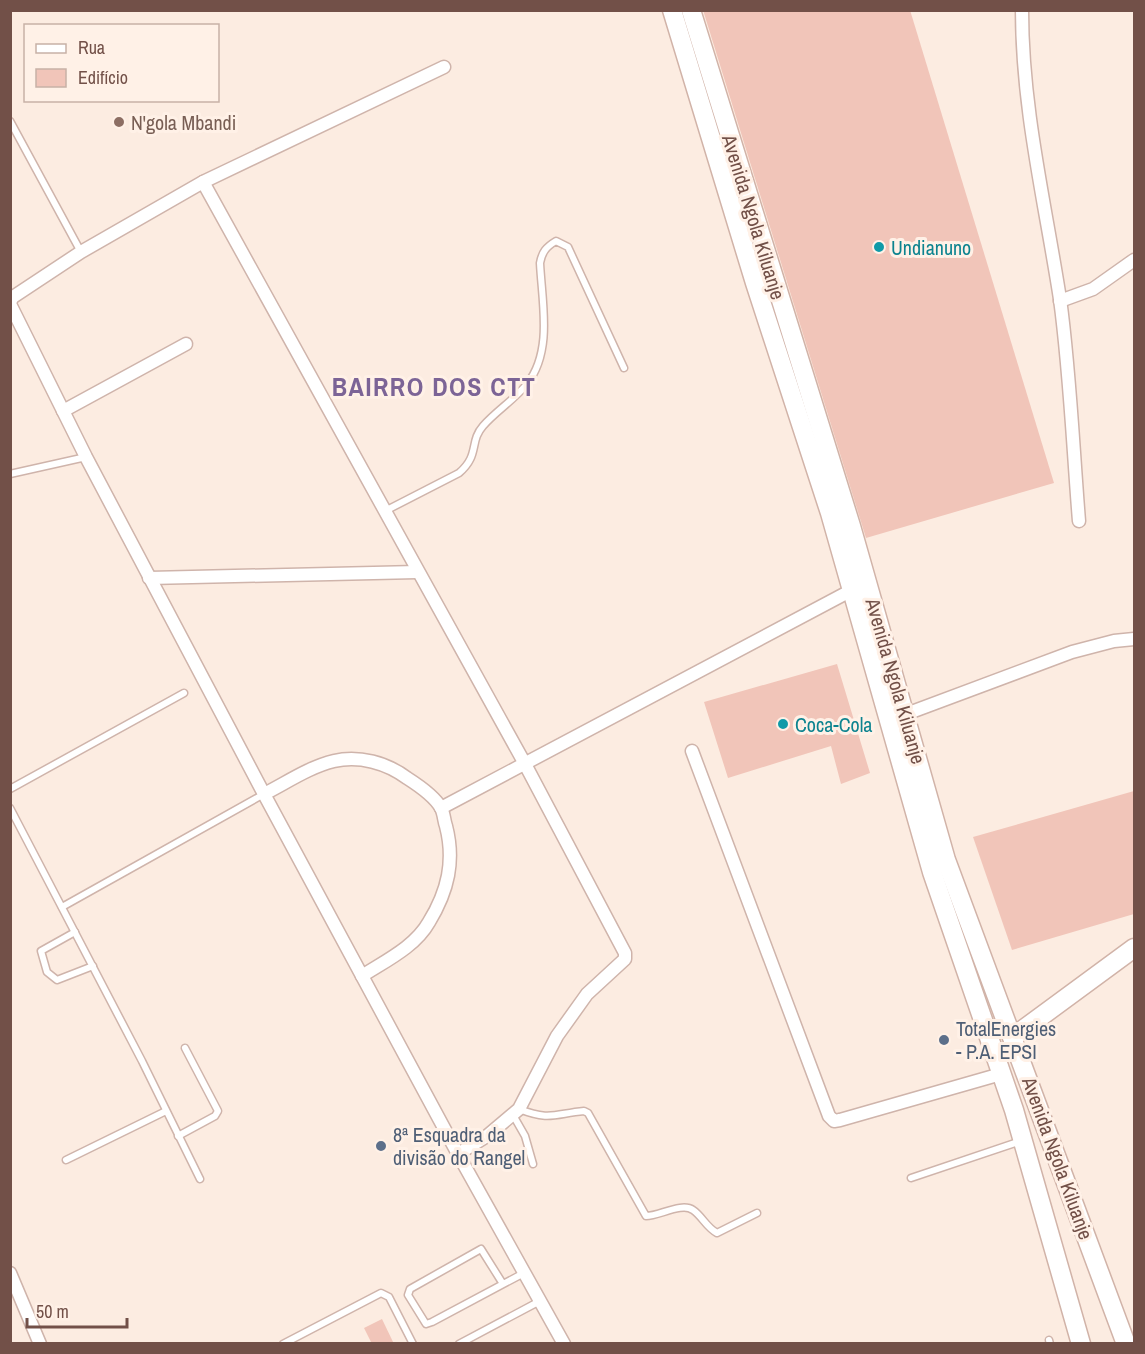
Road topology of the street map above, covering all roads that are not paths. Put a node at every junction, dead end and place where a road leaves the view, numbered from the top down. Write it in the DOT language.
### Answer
graph roads {
  1 [pos="672,10"];
  2 [pos="691,10"];
  3 [pos="1022,10"];
  4 [pos="444,67"];
  5 [pos="10,121"];
  6 [pos="203,182"];
  7 [pos="81,252"];
  8 [pos="1134,260"];
  9 [pos="1060,301"];
  10 [pos="10,303"];
  11 [pos="186,344"];
  12 [pos="624,368"];
  13 [pos="63,411"];
  14 [pos="86,457"];
  15 [pos="10,474"];
  16 [pos="384,511"];
  17 [pos="1079,521"];
  18 [pos="417,572"];
  19 [pos="149,578"];
  20 [pos="852,590"];
  21 [pos="1134,639"];
  22 [pos="184,693"];
  23 [pos="906,714"];
  24 [pos="692,751"];
  25 [pos="525,764"];
  26 [pos="10,789"];
  27 [pos="264,794"];
  28 [pos="10,808"];
  29 [pos="441,808"];
  30 [pos="62,906"];
  31 [pos="75,932"];
  32 [pos="1133,952"];
  33 [pos="93,966"];
  34 [pos="362,976"];
  35 [pos="1013,1037"];
  36 [pos="185,1047"];
  37 [pos="1001,1074"];
  38 [pos="166,1111"];
  39 [pos="516,1112"];
  40 [pos="178,1136"];
  41 [pos="1023,1141"];
  42 [pos="458,1154"];
  43 [pos="66,1160"];
  44 [pos="533,1164"];
  45 [pos="910,1178"];
  46 [pos="200,1179"];
  47 [pos="757,1213"];
  48 [pos="10,1273"];
  49 [pos="525,1273"];
  50 [pos="503,1284"];
  51 [pos="540,1300"];
  52 [pos="1124,1340"];
  53 [pos="40,1344"];
  54 [pos="283,1344"];
  55 [pos="413,1344"];
  56 [pos="459,1344"];
  57 [pos="564,1344"];
  58 [pos="1081,1344"];
  1 -- 20 [label="main road, Avenida Ngola Kiluanje"];
  2 -- 23 [label="main road, Avenida Ngola Kiluanje"];
  3 -- 9 [label="street"];
  4 -- 6 [label="street"];
  5 -- 7 [label="lane"];
  6 -- 7 [label="street"];
  6 -- 16 [label="street"];
  7 -- 10 [label="street"];
  8 -- 9 [label="street"];
  9 -- 17 [label="street"];
  10 -- 13 [label="street"];
  11 -- 13 [label="street"];
  12 -- 16 [label="lane"];
  13 -- 14 [label="street"];
  14 -- 15 [label="lane"];
  14 -- 19 [label="street"];
  16 -- 18 [label="street"];
  18 -- 19 [label="street"];
  18 -- 25 [label="street"];
  19 -- 27 [label="street"];
  20 -- 25 [label="street"];
  20 -- 37 [label="main road, Avenida Ngola Kiluanje"];
  21 -- 23 [label="street"];
  22 -- 26 [label="lane"];
  23 -- 35 [label="main road, Avenida Ngola Kiluanje"];
  24 -- 37 [label="street"];
  25 -- 29 [label="street"];
  25 -- 39 [label="street"];
  27 -- 29 [label="street"];
  27 -- 30 [label="lane"];
  27 -- 34 [label="street"];
  28 -- 30 [label="lane"];
  29 -- 34 [label="street"];
  30 -- 31 [label="lane"];
  31 -- 33 [label="lane"];
  31 -- 33 [label="lane"];
  32 -- 35 [label="main road"];
  33 -- 38 [label="lane"];
  34 -- 42 [label="street"];
  35 -- 52 [label="main road, Avenida Ngola Kiluanje"];
  36 -- 40 [label="lane"];
  37 -- 41 [label="main road, Avenida Ngola Kiluanje"];
  38 -- 40 [label="lane"];
  38 -- 43 [label="lane"];
  39 -- 42 [label="street"];
  39 -- 44 [label="lane"];
  39 -- 47 [label="lane"];
  40 -- 46 [label="lane"];
  41 -- 45 [label="lane"];
  41 -- 58 [label="main road, Avenida Ngola Kiluanje"];
  42 -- 49 [label="street"];
  48 -- 53 [label="street"];
  49 -- 50 [label="lane"];
  49 -- 51 [label="street"];
  50 -- 50 [label="lane"];
  51 -- 56 [label="lane"];
  51 -- 57 [label="street"];
  54 -- 55 [label="lane"];
}
